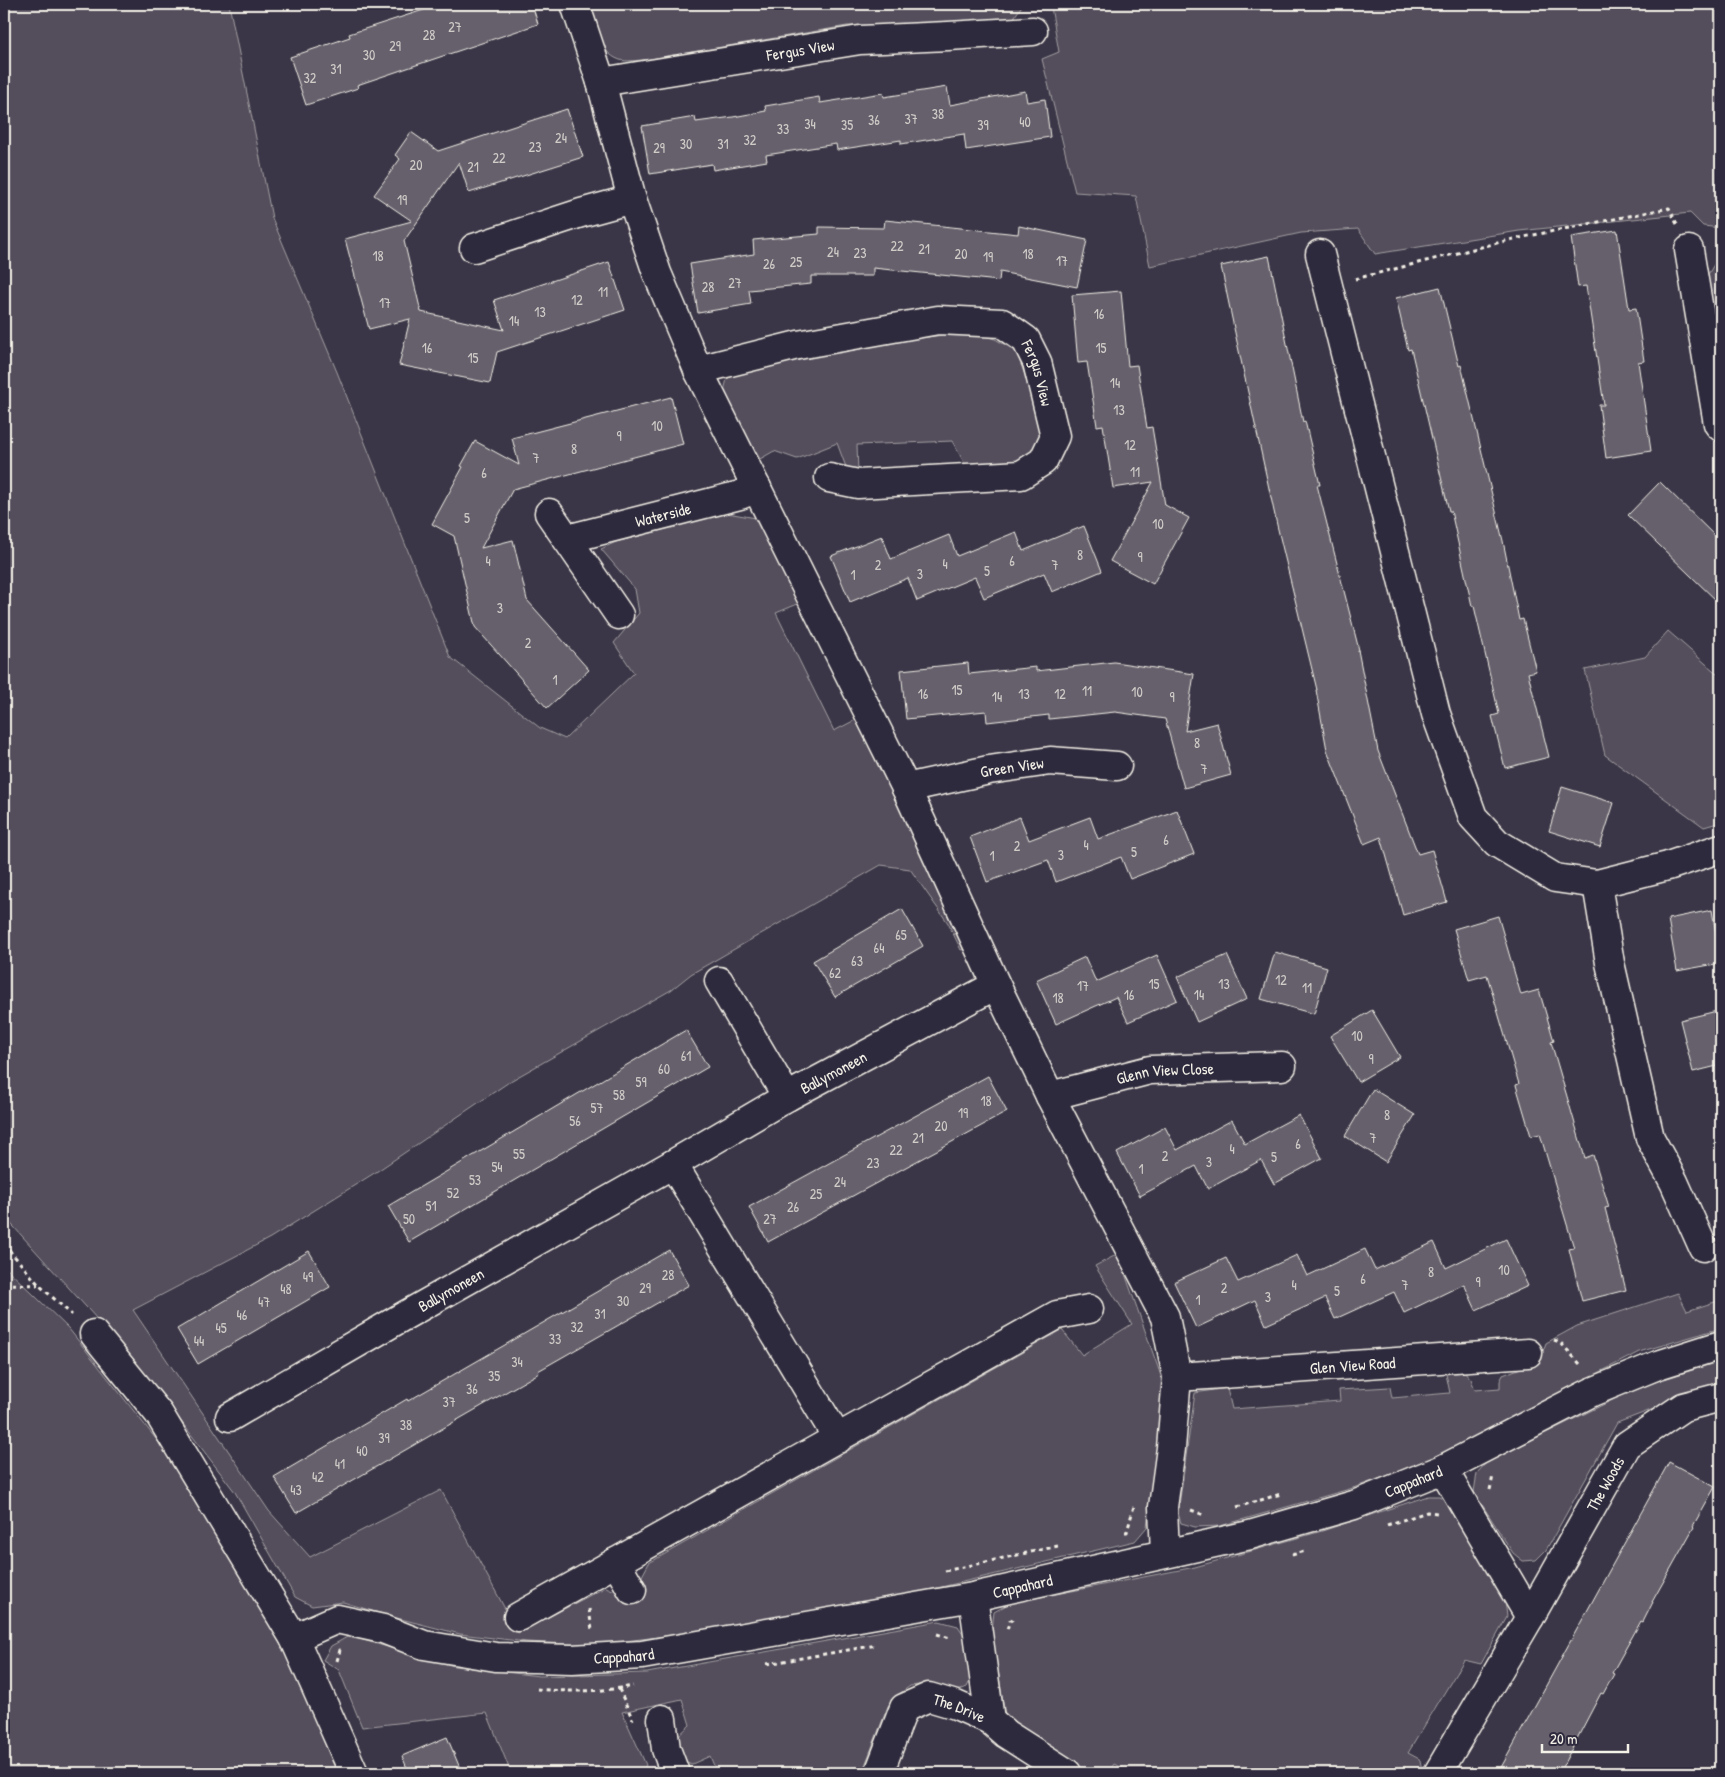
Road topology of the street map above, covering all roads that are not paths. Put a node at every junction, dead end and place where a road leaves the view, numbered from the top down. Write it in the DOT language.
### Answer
graph roads {
  1 [pos="575,4"];
  2 [pos="1033,31"];
  3 [pos="601,82"];
  4 [pos="632,199"];
  5 [pos="474,248"];
  6 [pos="1689,250"];
  7 [pos="1320,254"];
  8 [pos="698,370"];
  9 [pos="1721,427"];
  10 [pos="829,478"];
  11 [pos="757,488"];
  12 [pos="549,513"];
  13 [pos="567,539"];
  14 [pos="619,616"];
  15 [pos="1117,766"];
  16 [pos="906,788"];
  17 [pos="1721,848"];
  18 [pos="1597,884"];
  19 [pos="719,981"];
  20 [pos="996,985"];
  21 [pos="1282,1066"];
  22 [pos="1050,1096"];
  23 [pos="787,1097"];
  24 [pos="673,1164"];
  25 [pos="1703,1247"];
  26 [pos="1089,1309"];
  27 [pos="94,1334"];
  28 [pos="1721,1345"];
  29 [pos="1528,1353"];
  30 [pos="1177,1376"];
  31 [pos="1721,1397"];
  32 [pos="230,1417"];
  33 [pos="838,1439"];
  34 [pos="1443,1469"];
  35 [pos="1165,1553"];
  36 [pos="616,1562"];
  37 [pos="632,1590"];
  38 [pos="973,1597"];
  39 [pos="518,1617"];
  40 [pos="1530,1617"];
  41 [pos="294,1638"];
  42 [pos="662,1719"];
  43 [pos="990,1720"];
  44 [pos="354,1773"];
  45 [pos="675,1773"];
  46 [pos="880,1773"];
  47 [pos="1067,1773"];
  48 [pos="1438,1773"];
  1 -- 3 [label="street"];
  2 -- 3 [label="street, Fergus View"];
  3 -- 4 [label="street"];
  4 -- 5 [label="street"];
  4 -- 8 [label="street"];
  6 -- 9 [label="street"];
  7 -- 18 [label="street"];
  8 -- 10 [label="street, Fergus View"];
  8 -- 11 [label="street"];
  11 -- 13 [label="street, Waterside"];
  11 -- 16 [label="street"];
  12 -- 13 [label="street"];
  13 -- 14 [label="street"];
  15 -- 16 [label="street, Green View"];
  16 -- 20 [label="street"];
  17 -- 18 [label="street"];
  18 -- 25 [label="street"];
  19 -- 23 [label="street"];
  20 -- 22 [label="street"];
  20 -- 23 [label="street, Ballymoneen"];
  21 -- 22 [label="street, Glenn View Close"];
  22 -- 30 [label="street"];
  23 -- 24 [label="street, Ballymoneen"];
  24 -- 32 [label="street, Ballymoneen"];
  24 -- 33 [label="street"];
  26 -- 33 [label="street"];
  27 -- 41 [label="street"];
  28 -- 34 [label="street, Cappahard"];
  29 -- 30 [label="street, Glen View Road"];
  30 -- 35 [label="street"];
  31 -- 40 [label="street, The Woods"];
  33 -- 36 [label="street"];
  34 -- 35 [label="street, Cappahard"];
  34 -- 40 [label="street"];
  35 -- 38 [label="street, Cappahard"];
  36 -- 37 [label="street"];
  36 -- 39 [label="street"];
  38 -- 41 [label="street, Cappahard"];
  38 -- 43 [label="street, The Drive"];
  40 -- 48 [label="street, The Woods"];
  41 -- 44 [label="street"];
  42 -- 45 [label="street"];
  43 -- 46 [label="street, The Drive"];
  43 -- 47 [label="street"];
}
